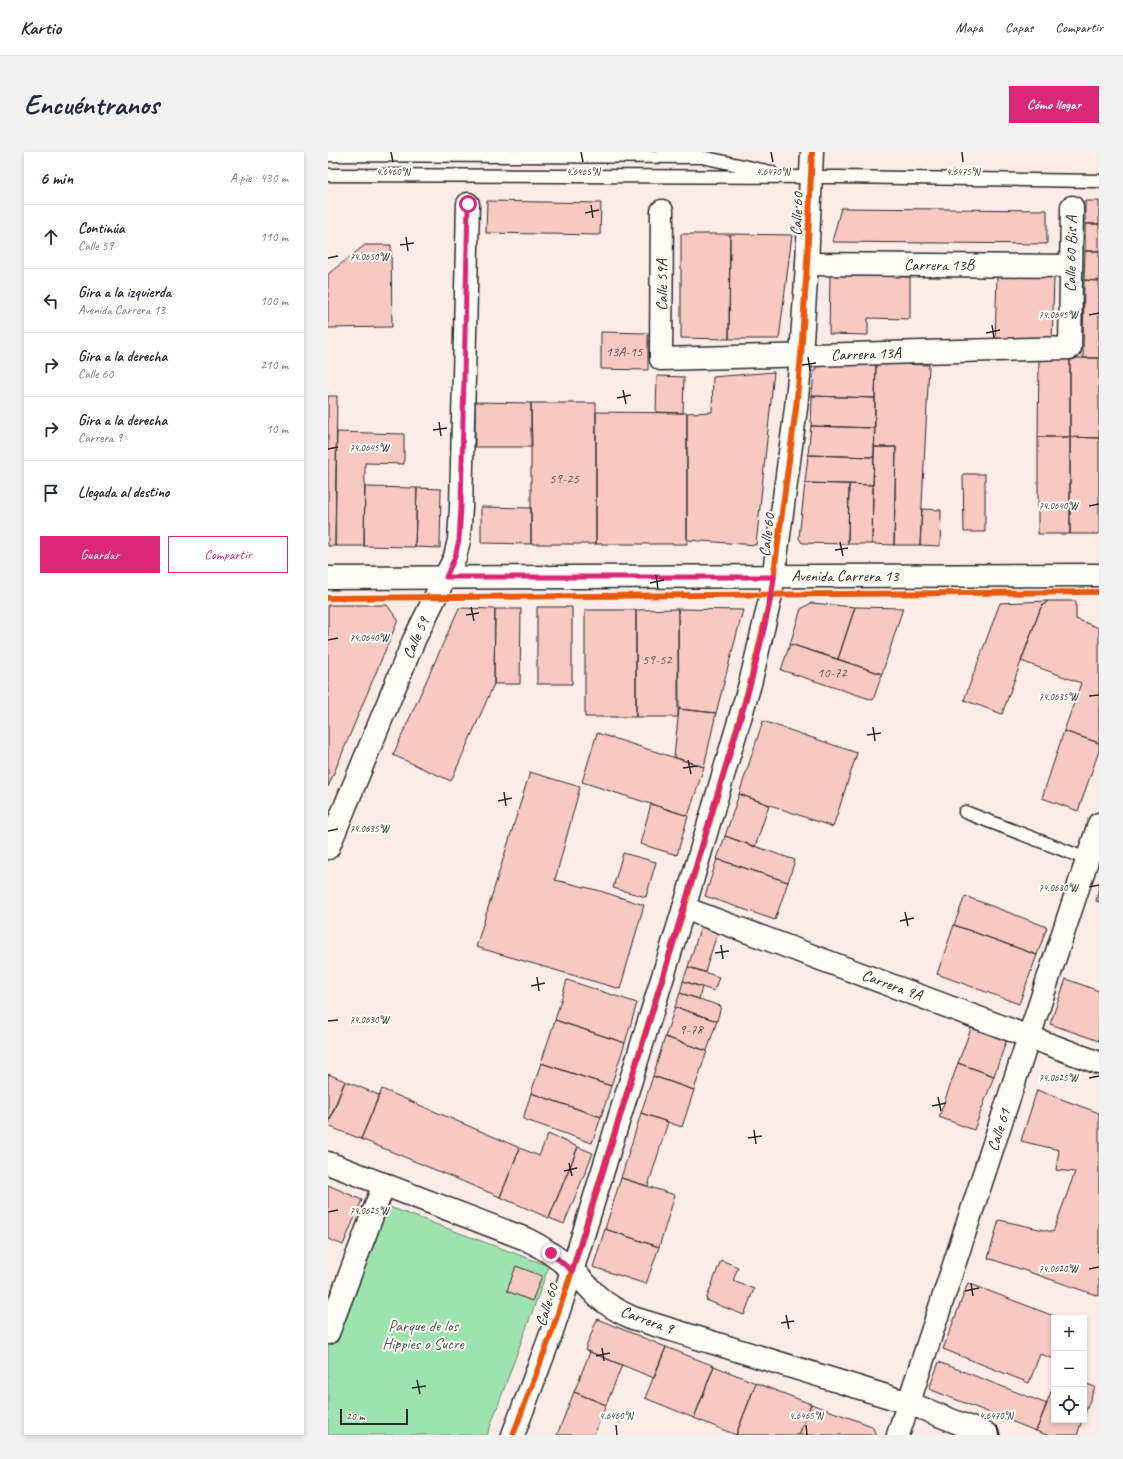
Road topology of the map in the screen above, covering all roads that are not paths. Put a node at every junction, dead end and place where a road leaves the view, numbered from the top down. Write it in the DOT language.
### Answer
graph roads {
  1 [pos="812,152"];
  2 [pos="328,155"];
  3 [pos="328,175"];
  4 [pos="803,178"];
  5 [pos="1099,181"];
  6 [pos="468,204"];
  7 [pos="1072,207"];
  8 [pos="662,211"];
  9 [pos="807,264"];
  10 [pos="1071,266"];
  11 [pos="1070,348"];
  12 [pos="801,356"];
  13 [pos="662,359"];
  14 [pos="1099,575"];
  15 [pos="446,577"];
  16 [pos="774,577"];
  17 [pos="328,578"];
  18 [pos="965,812"];
  19 [pos="1099,824"];
  20 [pos="328,848"];
  21 [pos="1093,859"];
  22 [pos="684,908"];
  23 [pos="1030,1037"];
  24 [pos="1099,1063"];
  25 [pos="328,1162"];
  26 [pos="384,1184"];
  27 [pos="572,1271"];
  28 [pos="328,1333"];
  29 [pos="909,1403"];
  30 [pos="513,1435"];
  31 [pos="898,1435"];
  32 [pos="988,1435"];
  1 -- 4 [label="street, Calle 60"];
  2 -- 4 [label="lane"];
  3 -- 4 [label="lane"];
  4 -- 5 [label="lane"];
  4 -- 9 [label="street, Calle 60"];
  6 -- 15 [label="street, Calle 59"];
  7 -- 10 [label="street, Calle 60 Bis A"];
  8 -- 13 [label="street, Calle 59A"];
  9 -- 10 [label="street, Carrera 13B"];
  9 -- 12 [label="street, Calle 60"];
  10 -- 11 [label="street, Calle 60 Bis A"];
  11 -- 12 [label="street, Carrera 13A"];
  12 -- 13 [label="street, Carrera 13A"];
  12 -- 16 [label="street, Calle 60"];
  14 -- 16 [label="street, Avenida Carrera 13"];
  15 -- 16 [label="street, Avenida Carrera 13"];
  15 -- 17 [label="street, Avenida Carrera 13"];
  15 -- 20 [label="street, Calle 59"];
  16 -- 22 [label="street, Calle 60"];
  18 -- 21 [label="lane"];
  19 -- 21 [label="street, Calle 61"];
  21 -- 23 [label="street, Calle 61"];
  22 -- 23 [label="street, Carrera 9A"];
  22 -- 27 [label="street, Calle 60"];
  23 -- 24 [label="street, Carrera 9A"];
  23 -- 29 [label="street, Calle 61"];
  25 -- 26 [label="street, Carrera 9"];
  26 -- 27 [label="street, Carrera 9"];
  26 -- 28 [label="street"];
  27 -- 29 [label="street, Carrera 9"];
  27 -- 30 [label="street, Calle 60"];
  29 -- 31 [label="street, Calle 61"];
  29 -- 32 [label="street, Carrera 9"];
}
